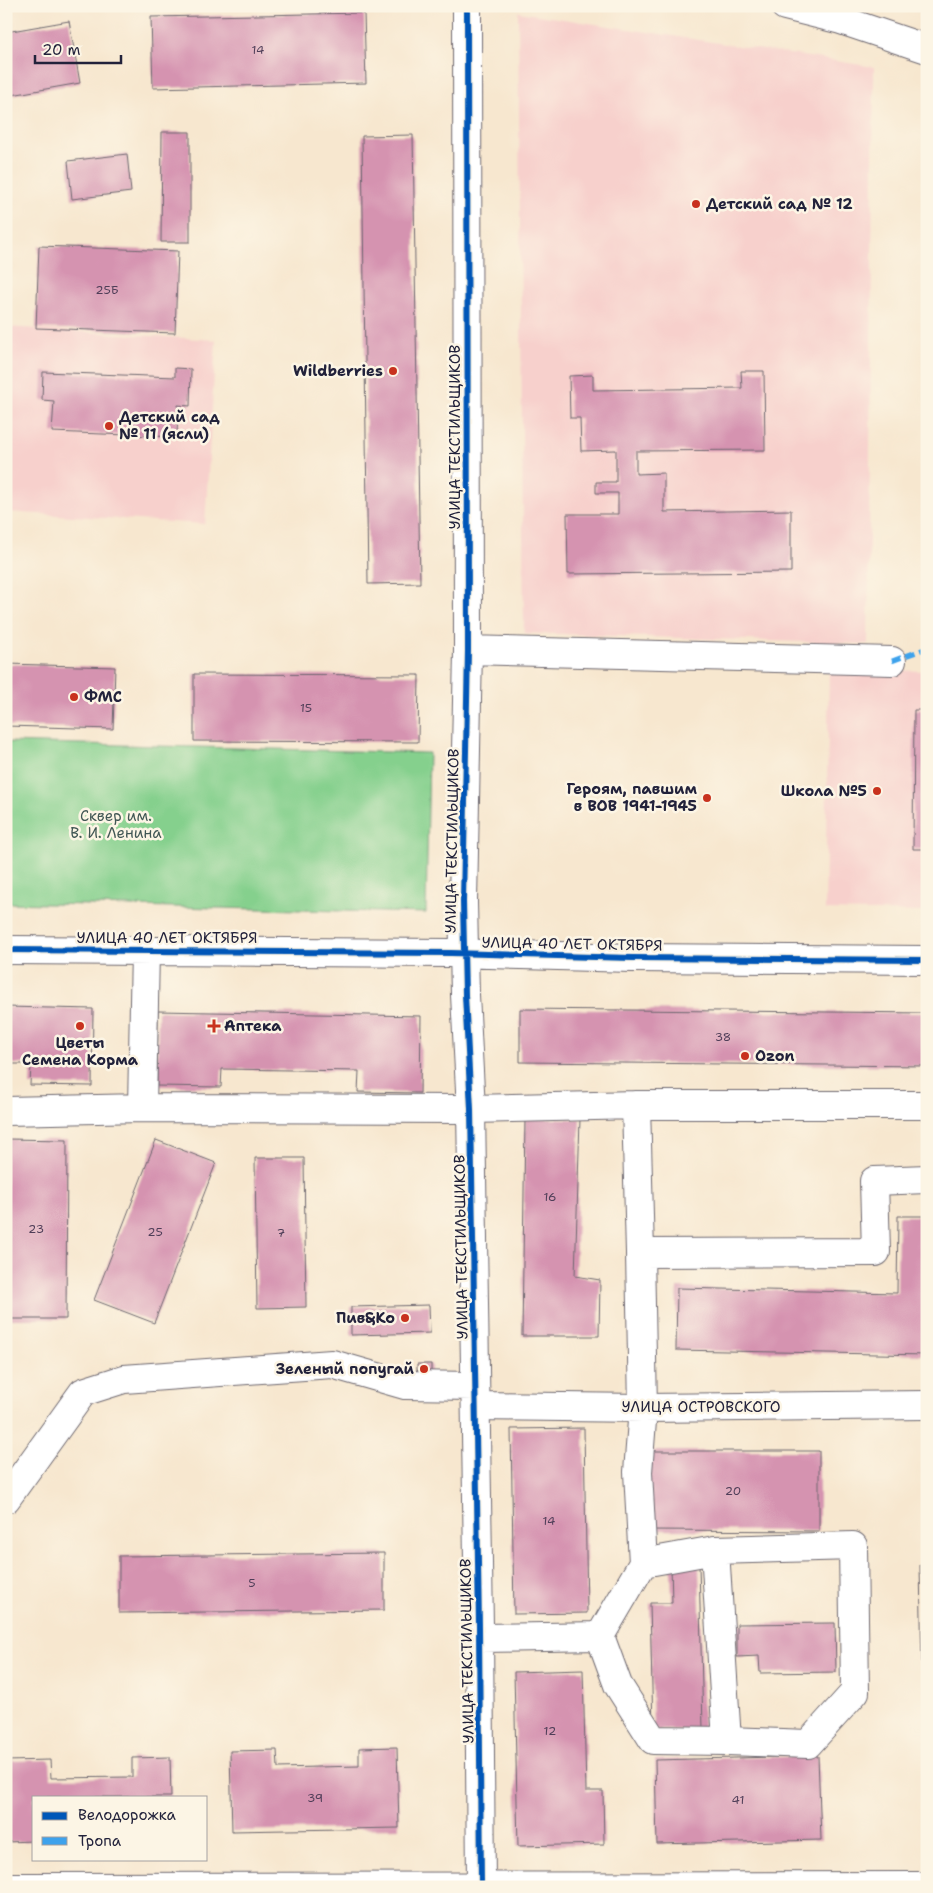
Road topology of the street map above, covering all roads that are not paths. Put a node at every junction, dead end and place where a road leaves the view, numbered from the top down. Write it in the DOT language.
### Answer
graph roads {
  1 [pos="467,6"];
  2 [pos="785,6"];
  3 [pos="927,49"];
  4 [pos="468,650"];
  5 [pos="892,661"];
  6 [pos="6,950"];
  7 [pos="145,950"];
  8 [pos="464,954"];
  9 [pos="927,960"];
  10 [pos="636,1105"];
  11 [pos="927,1105"];
  12 [pos="142,1108"];
  13 [pos="471,1109"];
  14 [pos="6,1111"];
  15 [pos="927,1179"];
  16 [pos="640,1253"];
  17 [pos="476,1396"];
  18 [pos="927,1405"];
  19 [pos="643,1408"];
  20 [pos="6,1499"];
  21 [pos="715,1550"];
  22 [pos="643,1563"];
  23 [pos="600,1636"];
  24 [pos="480,1638"];
  25 [pos="727,1742"];
  26 [pos="6,1886"];
  27 [pos="481,1886"];
  28 [pos="927,1886"];
  29 [pos="11,1887"];
  1 -- 4 [label="street, УЛИЦА ТЕКСТИЛЬЩИКОВ"];
  2 -- 3 [label="street"];
  4 -- 5 [label="street"];
  4 -- 8 [label="street, УЛИЦА ТЕКСТИЛЬЩИКОВ"];
  6 -- 7 [label="street, УЛИЦА 40 ЛЕТ ОКТЯБРЯ"];
  7 -- 8 [label="street, УЛИЦА 40 ЛЕТ ОКТЯБРЯ"];
  7 -- 12 [label="street"];
  8 -- 9 [label="street, УЛИЦА 40 ЛЕТ ОКТЯБРЯ"];
  8 -- 13 [label="street, УЛИЦА ТЕКСТИЛЬЩИКОВ"];
  10 -- 11 [label="street"];
  10 -- 13 [label="street"];
  10 -- 16 [label="street"];
  12 -- 13 [label="street"];
  12 -- 14 [label="street"];
  13 -- 17 [label="street, УЛИЦА ТЕКСТИЛЬЩИКОВ"];
  15 -- 16 [label="street"];
  16 -- 19 [label="street"];
  17 -- 19 [label="street, УЛИЦА ОСТРОВСКОГО"];
  17 -- 20 [label="street, УЛИЦА ОСТРОВСКОГО"];
  17 -- 24 [label="street, УЛИЦА ТЕКСТИЛЬЩИКОВ"];
  18 -- 19 [label="street, УЛИЦА ОСТРОВСКОГО"];
  19 -- 22 [label="street"];
  21 -- 22 [label="street"];
  21 -- 25 [label="street"];
  21 -- 25 [label="street"];
  22 -- 23 [label="street"];
  23 -- 24 [label="street"];
  23 -- 25 [label="street"];
  24 -- 27 [label="street, УЛИЦА ТЕКСТИЛЬЩИКОВ"];
  26 -- 29 [label="street"];
  27 -- 28 [label="street"];
  27 -- 29 [label="street"];
}
